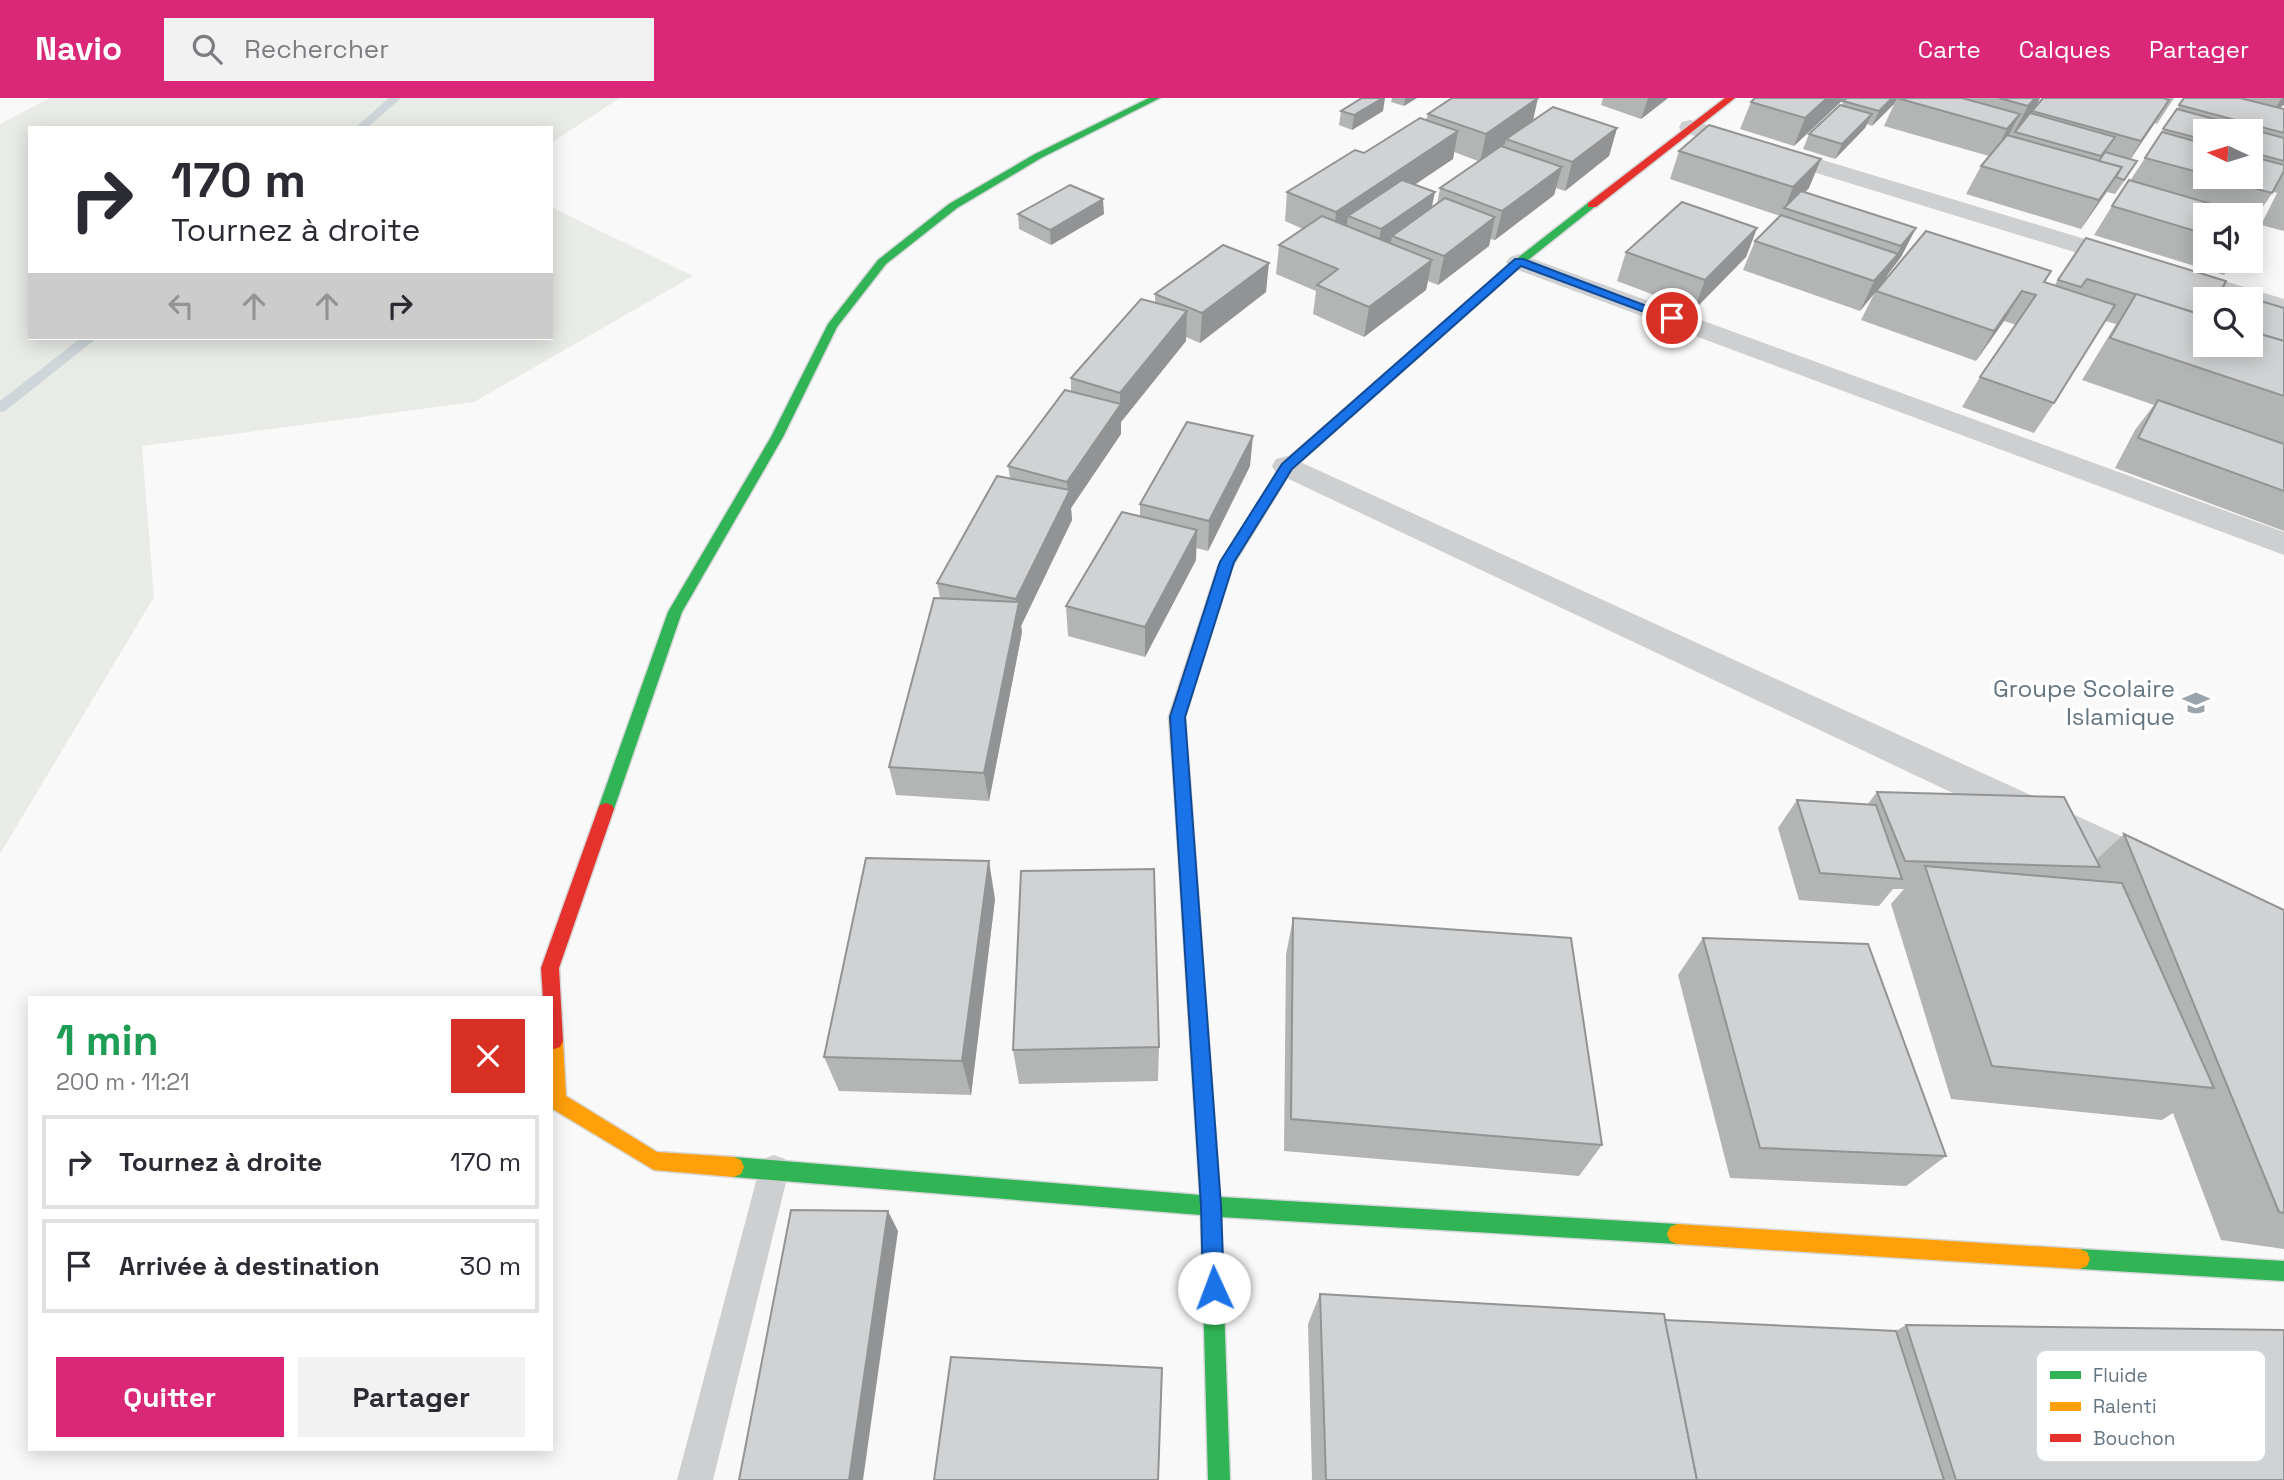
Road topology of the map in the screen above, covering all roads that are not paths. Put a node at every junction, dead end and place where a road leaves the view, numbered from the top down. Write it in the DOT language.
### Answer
graph roads {
  1 [pos="1156,98"];
  2 [pos="1731,98"];
  3 [pos="1690,127"];
  4 [pos="1519,262"];
  5 [pos="2284,308"];
  6 [pos="1287,466"];
  7 [pos="2284,544"];
  8 [pos="2183,883"];
  9 [pos="551,996"];
  10 [pos="553,1025"];
  11 [pos="774,1170"];
  12 [pos="1211,1206"];
  13 [pos="2284,1271"];
  14 [pos="695,1480"];
  15 [pos="1219,1480"];
  1 -- 9 [label="street"];
  2 -- 3 [label="street"];
  3 -- 4 [label="street"];
  3 -- 5 [label="street"];
  4 -- 6 [label="street"];
  4 -- 7 [label="street"];
  6 -- 8 [label="street"];
  6 -- 12 [label="street"];
  10 -- 11 [label="street"];
  11 -- 12 [label="street"];
  11 -- 14 [label="lane"];
  12 -- 13 [label="street"];
  12 -- 15 [label="street"];
}
